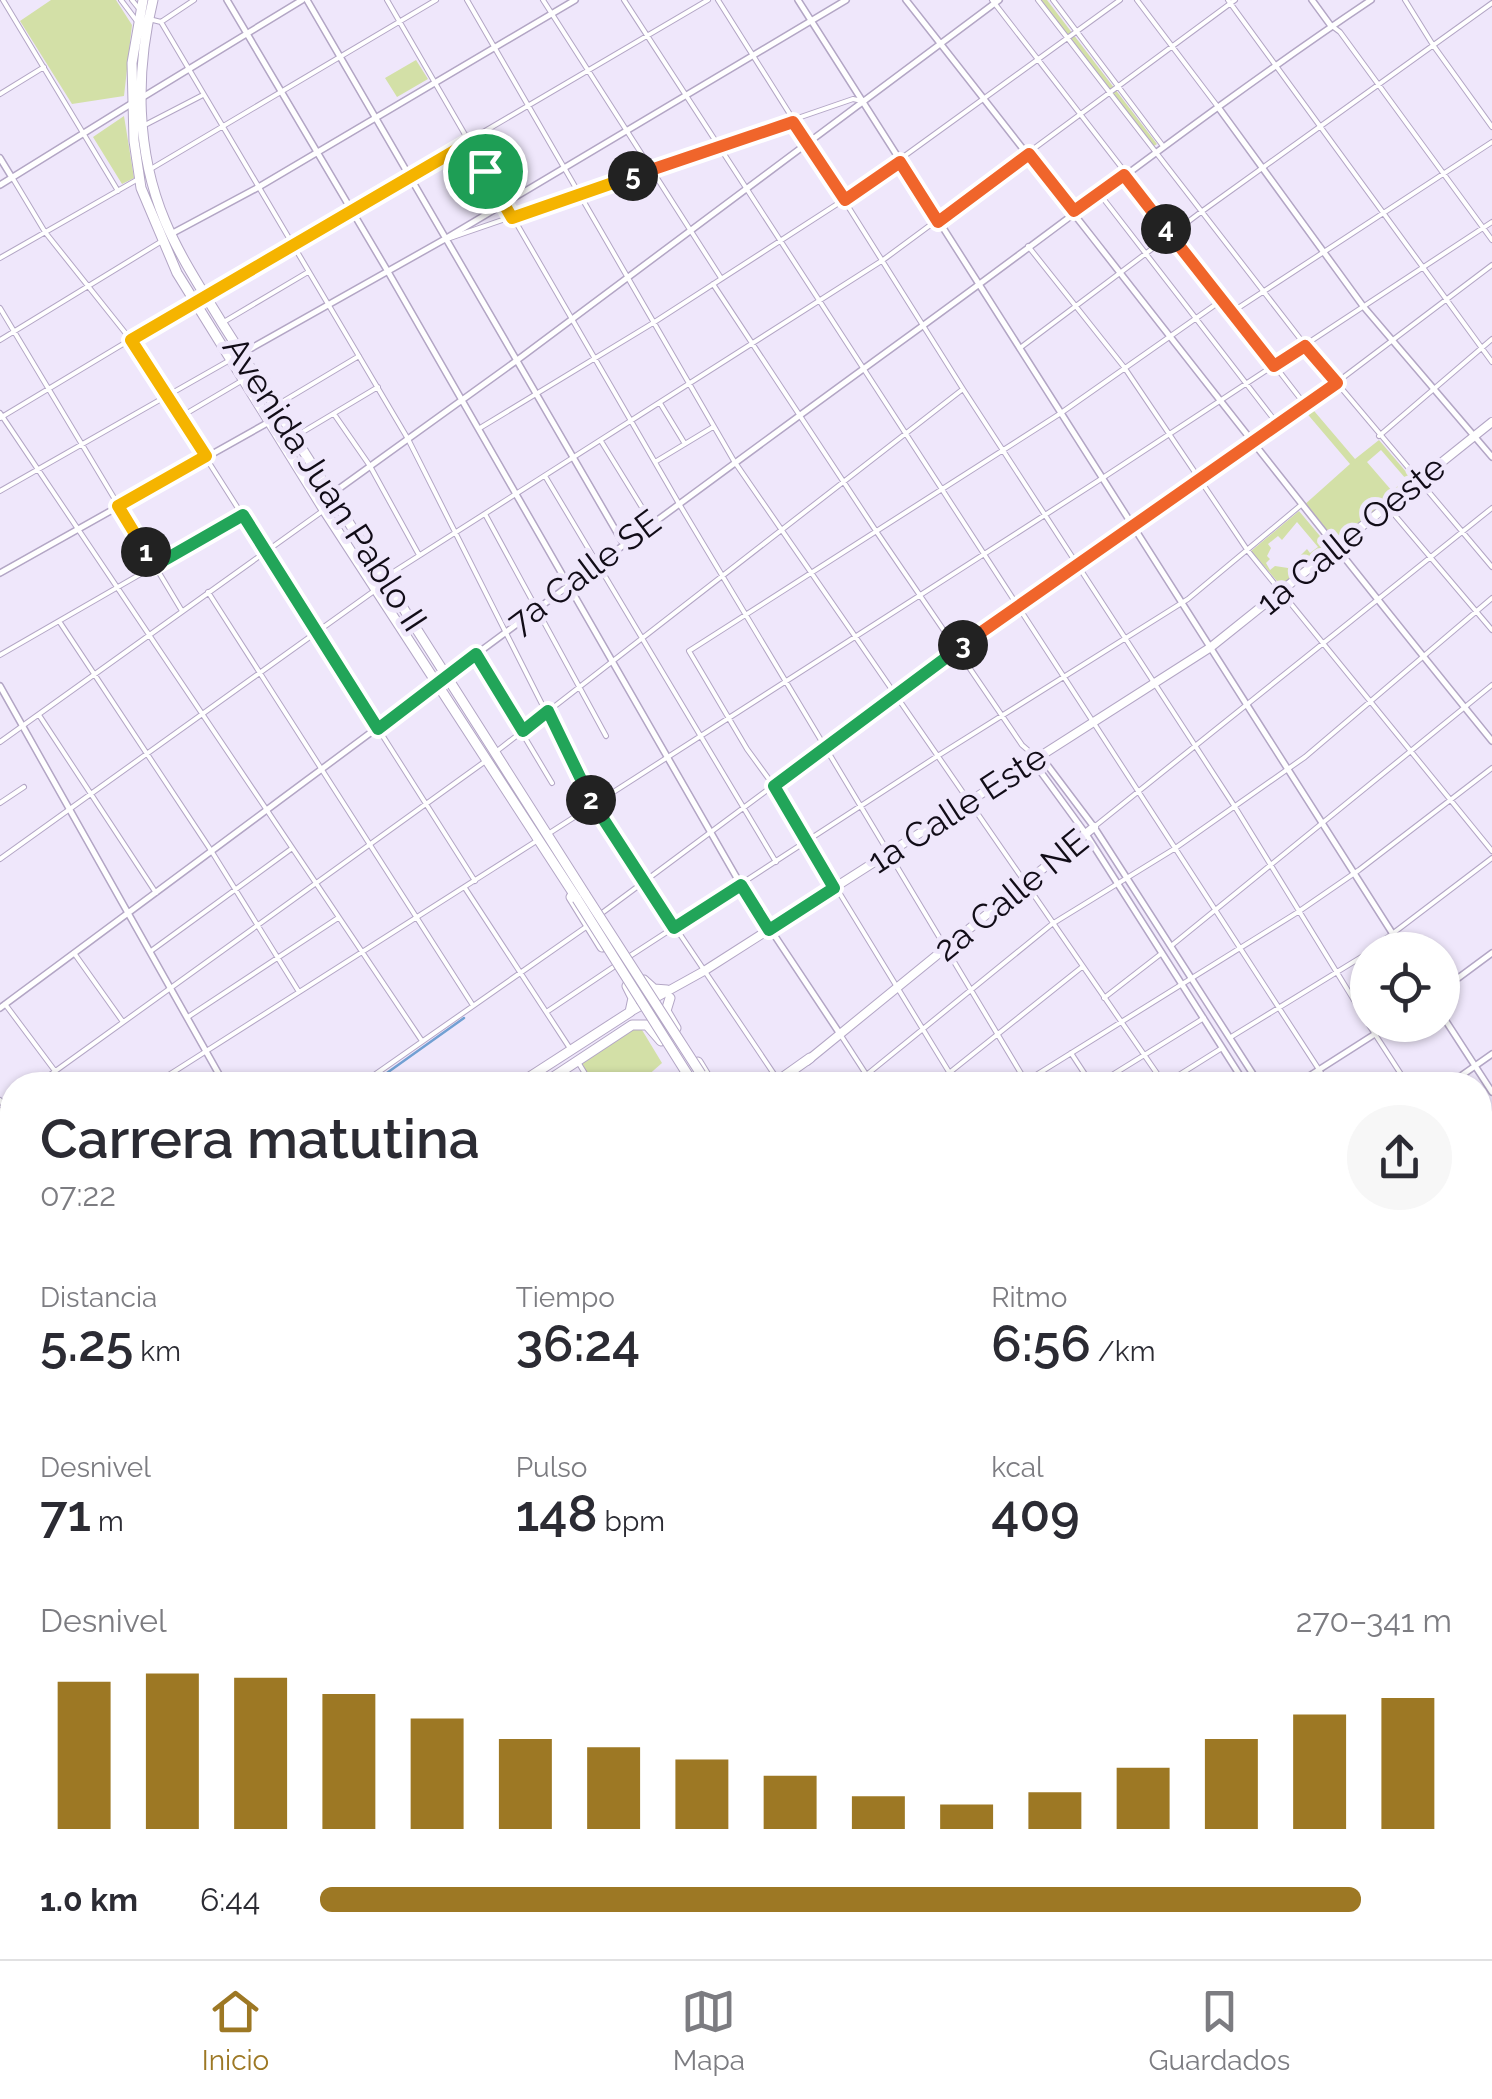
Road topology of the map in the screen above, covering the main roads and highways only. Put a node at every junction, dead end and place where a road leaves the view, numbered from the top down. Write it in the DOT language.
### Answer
graph roads {
  1 [pos="153,0"];
  2 [pos="141,5"];
  3 [pos="166,238"];
  4 [pos="1492,422"];
  5 [pos="1211,647"];
  6 [pos="487,760"];
  7 [pos="508,772"];
  8 [pos="1094,827"];
  9 [pos="542,838"];
  10 [pos="568,878"];
  11 [pos="632,961"];
  12 [pos="617,970"];
  13 [pos="669,994"];
  14 [pos="630,1012"];
  15 [pos="632,1025"];
  16 [pos="680,1034"];
  17 [pos="665,1046"];
  18 [pos="810,1058"];
  19 [pos="800,1066"];
  20 [pos="539,1072"];
  21 [pos="562,1072"];
  22 [pos="687,1072"];
  23 [pos="689,1072"];
  24 [pos="702,1072"];
  25 [pos="793,1072"];
  1 -- 3 [label="highway, Avenida Juan Pablo II"];
  2 -- 3 [label="highway, Avenida Juan Pablo II"];
  3 -- 6 [label="highway, Avenida Juan Pablo II"];
  3 -- 7 [label="highway, Avenida Juan Pablo II"];
  4 -- 5 [label="main road, 1a Calle Oeste"];
  5 -- 13 [label="main road, 1a Calle Este"];
  6 -- 7 [label="highway"];
  6 -- 9 [label="highway, Avenida Juan Pablo II"];
  7 -- 9 [label="highway, Avenida Juan Pablo II"];
  8 -- 18 [label="main road, 2a Calle NE"];
  9 -- 10 [label="highway, Avenida Juan Pablo II"];
  10 -- 11 [label="highway"];
  10 -- 12 [label="highway"];
  10 -- 23 [label="highway, Avenida Juan Pablo II, bridge"];
  11 -- 12 [label="highway"];
  11 -- 13 [label="highway"];
  12 -- 14 [label="highway"];
  13 -- 14 [label="main road, 1a Calle Este"];
  13 -- 15 [label="main road, 1a Calle Este"];
  13 -- 16 [label="highway"];
  14 -- 20 [label="highway"];
  15 -- 17 [label="highway"];
  15 -- 21 [label="highway"];
  16 -- 17 [label="highway"];
  16 -- 24 [label="highway"];
  17 -- 22 [label="highway"];
  18 -- 19 [label="main road, 2a Calle NE"];
  18 -- 25 [label="highway"];
}
